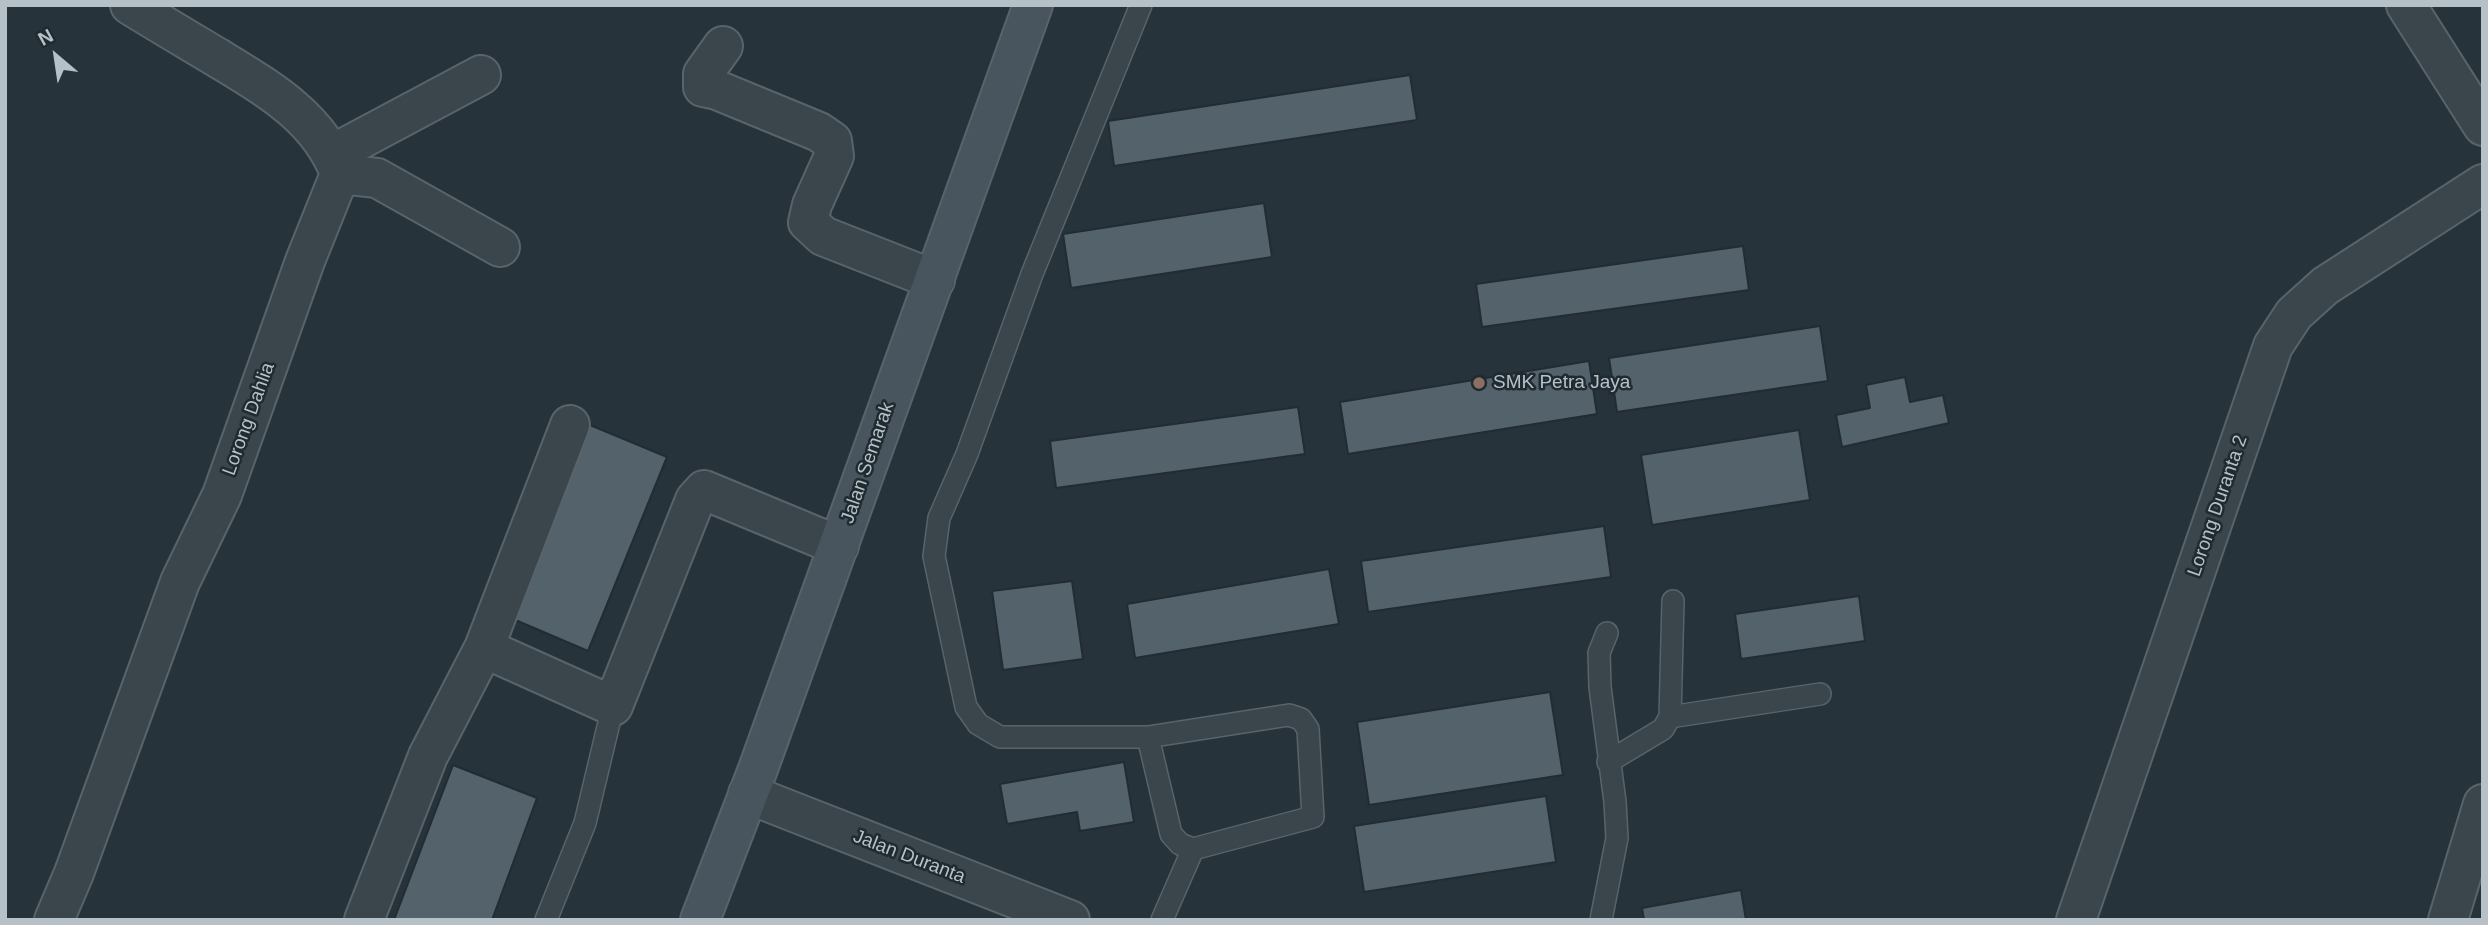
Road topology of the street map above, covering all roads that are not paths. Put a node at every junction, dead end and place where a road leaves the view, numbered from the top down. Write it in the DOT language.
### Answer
graph roads {
  1 [pos="130,5"];
  2 [pos="1033,5"];
  3 [pos="1141,5"];
  4 [pos="2406,5"];
  5 [pos="723,46"];
  6 [pos="481,75"];
  7 [pos="2483,126"];
  8 [pos="336,164"];
  9 [pos="2483,184"];
  10 [pos="500,247"];
  11 [pos="934,280"];
  12 [pos="570,425"];
  13 [pos="839,547"];
  14 [pos="1673,601"];
  15 [pos="1607,633"];
  16 [pos="484,648"];
  17 [pos="1820,694"];
  18 [pos="613,706"];
  19 [pos="1670,717"];
  20 [pos="1149,737"];
  21 [pos="1608,762"];
  22 [pos="748,794"];
  23 [pos="2483,804"];
  24 [pos="1193,849"];
  25 [pos="54,920"];
  26 [pos="364,920"];
  27 [pos="547,920"];
  28 [pos="700,920"];
  29 [pos="1070,920"];
  30 [pos="1162,920"];
  31 [pos="1601,920"];
  32 [pos="2076,920"];
  33 [pos="2448,920"];
  1 -- 8 [label="street"];
  2 -- 11 [label="main road, Jalan Semarak"];
  3 -- 20 [label="lane"];
  4 -- 7 [label="street"];
  5 -- 11 [label="street"];
  6 -- 8 [label="street"];
  8 -- 10 [label="street"];
  8 -- 25 [label="street, Lorong Dahlia"];
  9 -- 32 [label="street, Lorong Duranta 2"];
  11 -- 13 [label="main road, Jalan Semarak"];
  12 -- 16 [label="street"];
  13 -- 18 [label="street"];
  13 -- 22 [label="main road, Jalan Semarak"];
  14 -- 19 [label="lane"];
  15 -- 21 [label="lane"];
  16 -- 18 [label="street"];
  16 -- 26 [label="street"];
  17 -- 19 [label="lane"];
  18 -- 27 [label="lane"];
  19 -- 21 [label="lane"];
  20 -- 24 [label="lane"];
  20 -- 24 [label="lane"];
  21 -- 31 [label="lane"];
  22 -- 28 [label="main road, Jalan Semarak"];
  22 -- 29 [label="street, Jalan Duranta"];
  23 -- 33 [label="street"];
  24 -- 30 [label="lane"];
}
